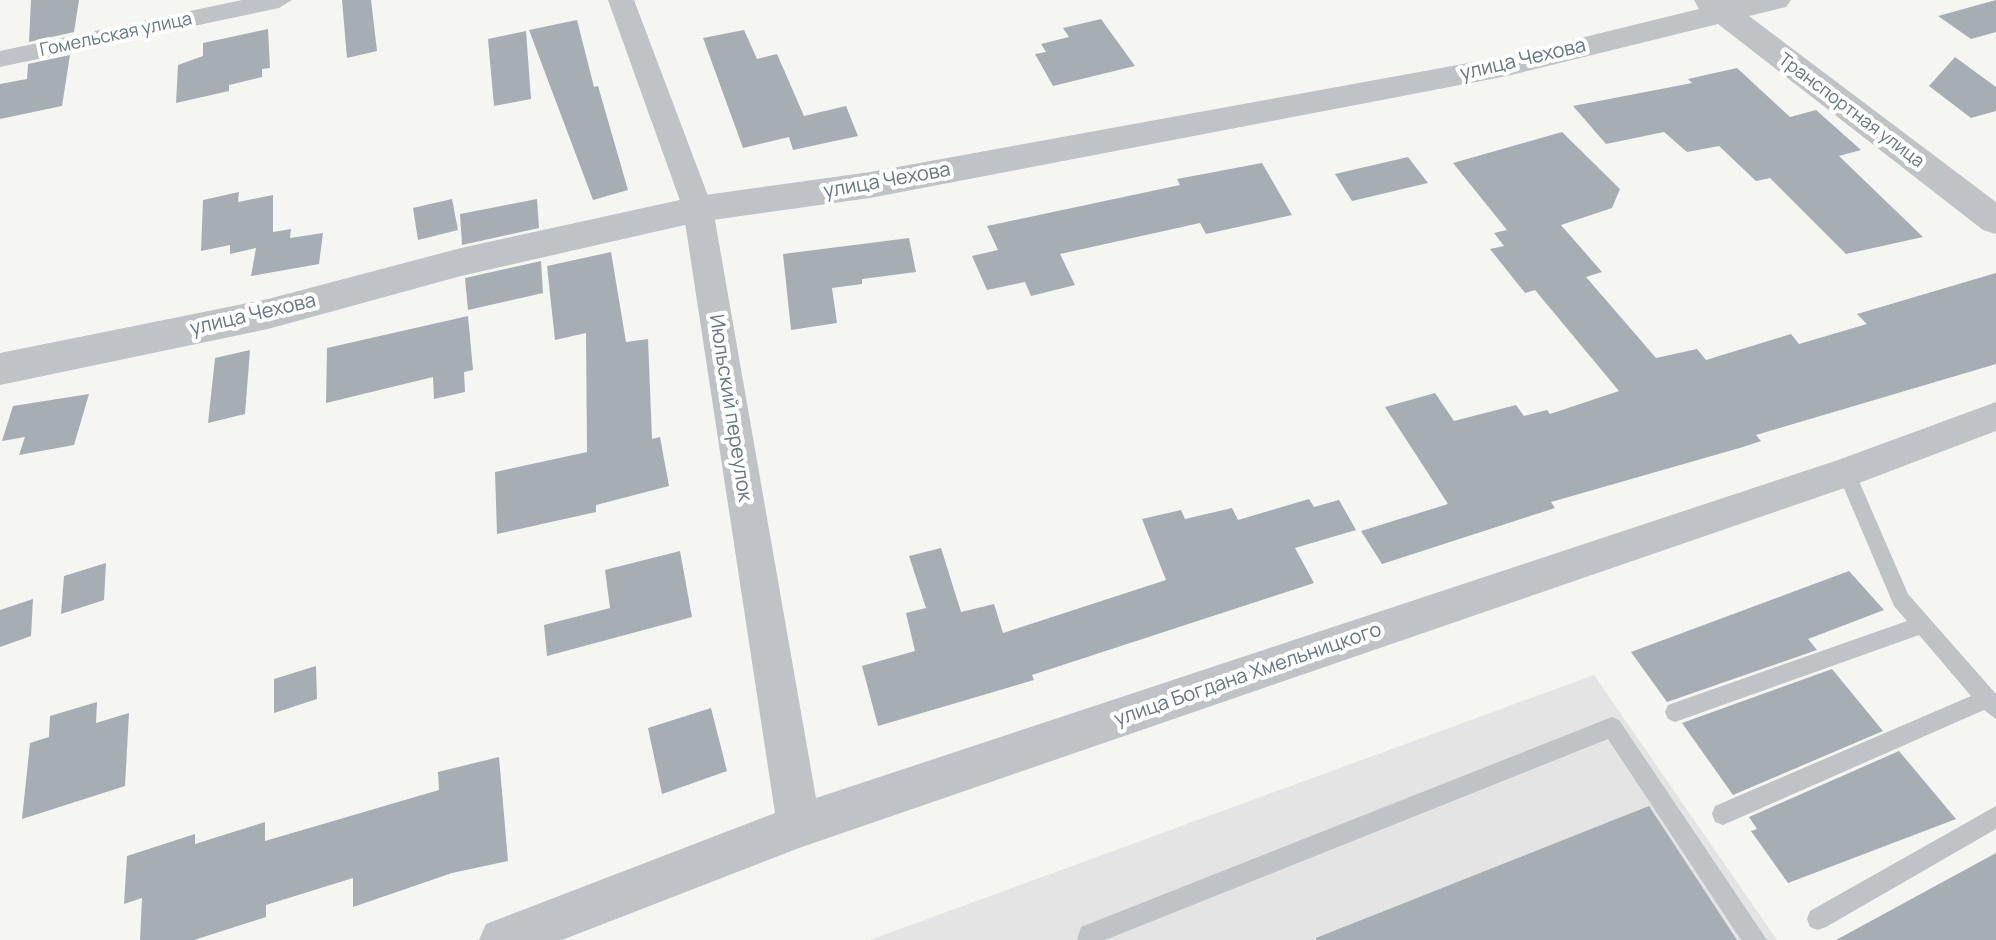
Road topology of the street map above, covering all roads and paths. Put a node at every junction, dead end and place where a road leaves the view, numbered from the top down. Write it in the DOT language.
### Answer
graph roads {
  1 [pos="279,0"];
  2 [pos="621,0"];
  3 [pos="1775,0"];
  4 [pos="1715,6"];
  5 [pos="0,59"];
  6 [pos="698,209"];
  7 [pos="1996,221"];
  8 [pos="0,369"];
  9 [pos="1996,416"];
  10 [pos="1846,472"];
  11 [pos="1922,625"];
  12 [pos="1991,704"];
  13 [pos="1675,712"];
  14 [pos="1723,814"];
  15 [pos="1996,817"];
  16 [pos="799,826"];
  17 [pos="1818,919"];
  18 [pos="502,940"];
  19 [pos="1089,940"];
  20 [pos="1755,940"];
  1 -- 5 [label="street, Гомельская улица"];
  2 -- 6 [label="street, Июльский переулок"];
  3 -- 4 [label="street, улица Чехова"];
  4 -- 6 [label="street, улица Чехова"];
  4 -- 7 [label="street, Транспортная улица"];
  6 -- 8 [label="street, улица Чехова"];
  6 -- 16 [label="street, Июльский переулок"];
  9 -- 10 [label="street, улица Богдана Хмельницкого"];
  10 -- 11 [label="lane"];
  10 -- 16 [label="street, улица Богдана Хмельницкого"];
  11 -- 12 [label="lane"];
  11 -- 13 [label="lane"];
  12 -- 14 [label="lane"];
  15 -- 17 [label="lane"];
  16 -- 18 [label="street, улица Богдана Хмельницкого"];
  19 -- 20 [label="lane"];
}
